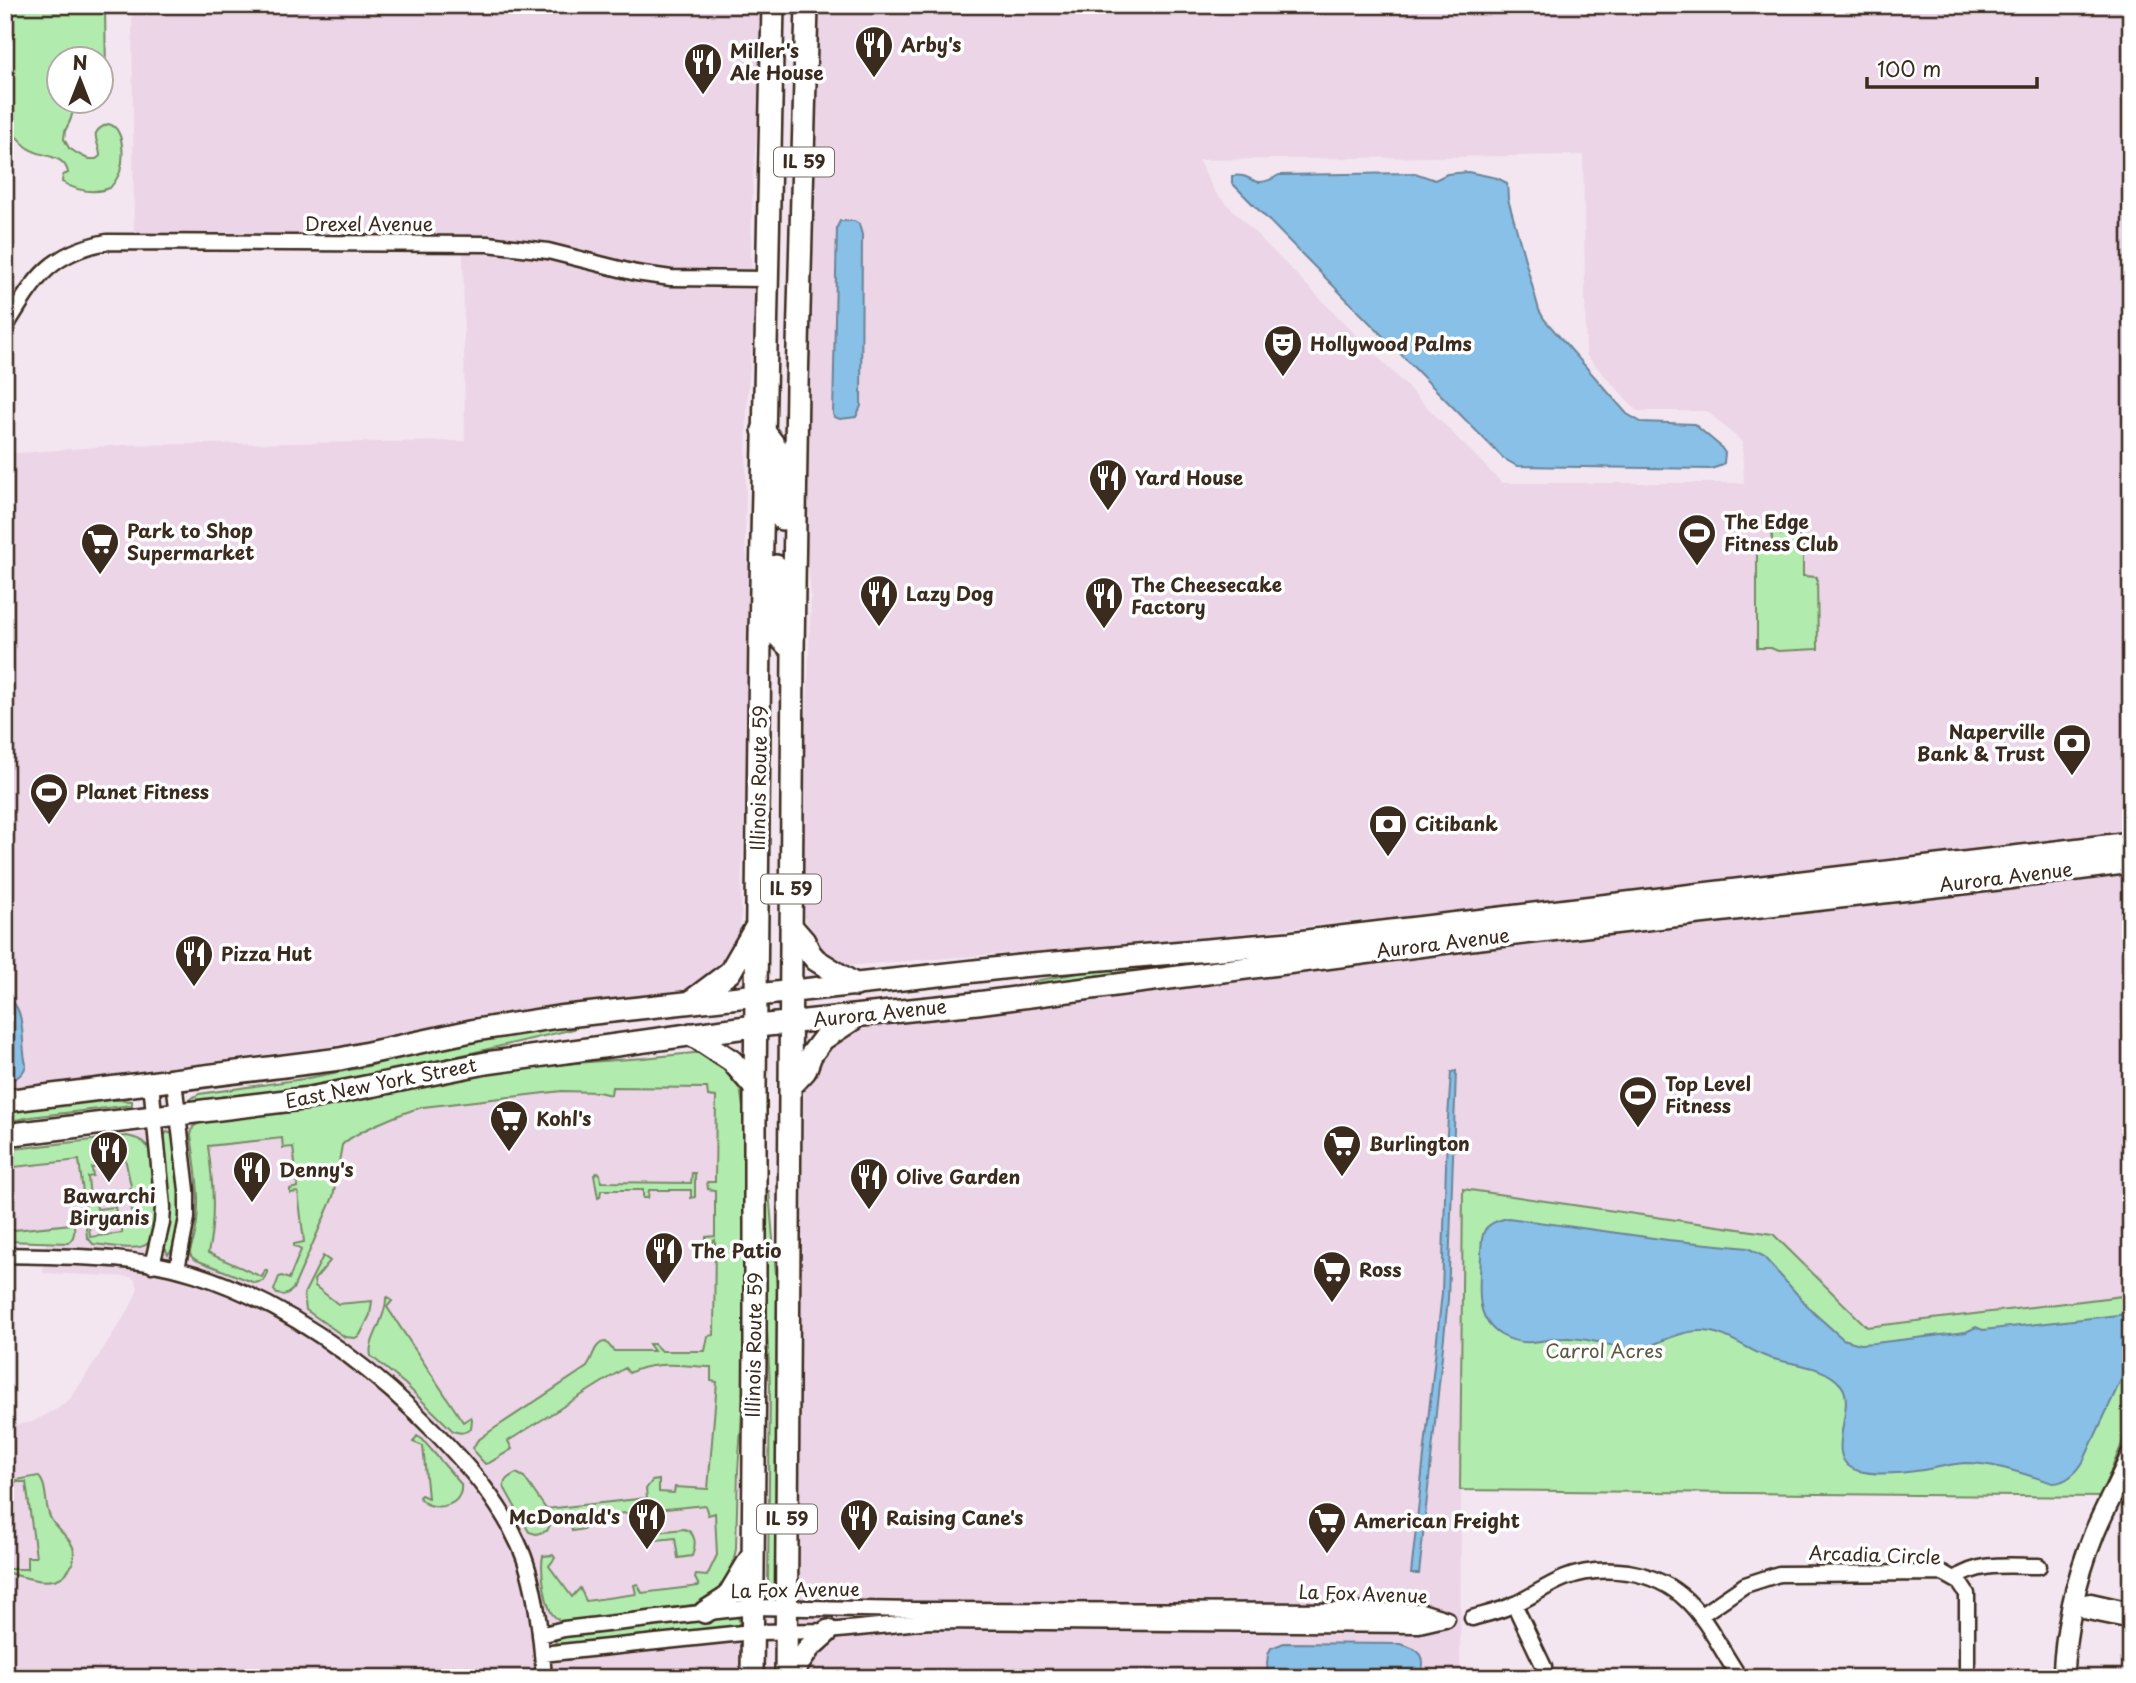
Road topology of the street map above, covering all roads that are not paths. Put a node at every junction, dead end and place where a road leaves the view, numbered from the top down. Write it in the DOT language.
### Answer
graph roads {
  1 [pos="773,5"];
  2 [pos="807,5"];
  3 [pos="766,279"];
  4 [pos="5,328"];
  5 [pos="763,430"];
  6 [pos="762,556"];
  7 [pos="795,567"];
  8 [pos="793,652"];
  9 [pos="2131,843"];
  10 [pos="2131,862"];
  11 [pos="757,925"];
  12 [pos="791,926"];
  13 [pos="856,985"];
  14 [pos="790,990"];
  15 [pos="756,994"];
  16 [pos="691,1002"];
  17 [pos="857,1016"];
  18 [pos="790,1023"];
  19 [pos="755,1026"];
  20 [pos="691,1034"];
  21 [pos="174,1081"];
  22 [pos="151,1083"];
  23 [pos="791,1086"];
  24 [pos="755,1088"];
  25 [pos="5,1101"];
  26 [pos="178,1114"];
  27 [pos="155,1117"];
  28 [pos="5,1135"];
  29 [pos="5,1255"];
  30 [pos="152,1265"];
  31 [pos="177,1269"];
  32 [pos="2131,1455"];
  33 [pos="752,1556"];
  34 [pos="2039,1566"];
  35 [pos="1955,1579"];
  36 [pos="1514,1604"];
  37 [pos="2074,1604"];
  38 [pos="752,1607"];
  39 [pos="786,1607"];
  40 [pos="2131,1610"];
  41 [pos="705,1612"];
  42 [pos="1701,1615"];
  43 [pos="1472,1618"];
  44 [pos="2131,1621"];
  45 [pos="786,1631"];
  46 [pos="752,1632"];
  47 [pos="828,1632"];
  48 [pos="540,1635"];
  49 [pos="542,1654"];
  50 [pos="544,1678"];
  51 [pos="751,1678"];
  52 [pos="788,1678"];
  53 [pos="1544,1678"];
  54 [pos="1739,1678"];
  55 [pos="1967,1678"];
  56 [pos="2063,1678"];
  1 -- 3 [label="main road, Illinois Route 59 / IL 59"];
  2 -- 7 [label="main road, Illinois Route 59 / IL 59"];
  3 -- 4 [label="street, Drexel Avenue"];
  3 -- 5 [label="main road, Illinois Route 59 / IL 59"];
  5 -- 6 [label="main road, Illinois Route 59 / IL 59"];
  5 -- 7 [label="main road, IL 59"];
  6 -- 8 [label="main road, IL 59"];
  6 -- 11 [label="main road, Illinois Route 59 / IL 59"];
  7 -- 8 [label="main road, Illinois Route 59 / IL 59"];
  8 -- 12 [label="main road, Illinois Route 59 / IL 59"];
  9 -- 13 [label="main road, Aurora Avenue"];
  10 -- 17 [label="main road, Aurora Avenue"];
  11 -- 15 [label="main road, Illinois Route 59 / IL 59"];
  11 -- 16 [label="main road"];
  12 -- 13 [label="main road"];
  12 -- 14 [label="main road, Illinois Route 59 / IL 59"];
  13 -- 14 [label="main road, Aurora Avenue"];
  14 -- 15 [label="main road, Aurora Avenue"];
  14 -- 18 [label="main road, Illinois Route 59 / IL 59"];
  15 -- 16 [label="main road, East New York Street"];
  15 -- 19 [label="main road, Illinois Route 59 / IL 59"];
  16 -- 21 [label="main road, East New York Street"];
  17 -- 18 [label="main road, Aurora Avenue"];
  17 -- 23 [label="main road"];
  18 -- 19 [label="main road, Aurora Avenue"];
  18 -- 23 [label="main road, Illinois Route 59 / IL 59"];
  19 -- 20 [label="main road, East New York Street"];
  19 -- 24 [label="main road, Illinois Route 59 / IL 59"];
  20 -- 24 [label="main road"];
  20 -- 26 [label="main road, East New York Street"];
  21 -- 22 [label="main road, East New York Street"];
  21 -- 26 [label="street"];
  22 -- 25 [label="main road, East New York Street"];
  22 -- 27 [label="street"];
  23 -- 39 [label="main road, Illinois Route 59 / IL 59"];
  24 -- 33 [label="main road, Illinois Route 59 / IL 59"];
  26 -- 27 [label="main road, East New York Street"];
  26 -- 31 [label="street"];
  27 -- 28 [label="main road, East New York Street"];
  27 -- 30 [label="street"];
  29 -- 30 [label="street"];
  30 -- 31 [label="street"];
  31 -- 48 [label="street"];
  32 -- 37 [label="street"];
  33 -- 38 [label="main road, Illinois Route 59 / IL 59"];
  33 -- 41 [label="main road"];
  34 -- 35 [label="street"];
  35 -- 42 [label="street, Arcadia Circle"];
  35 -- 55 [label="street, Arcadia Circle"];
  36 -- 42 [label="street"];
  36 -- 43 [label="street"];
  36 -- 53 [label="street"];
  37 -- 40 [label="street"];
  37 -- 44 [label="street"];
  37 -- 56 [label="street"];
  38 -- 39 [label="street, La Fox Avenue"];
  38 -- 41 [label="street, La Fox Avenue"];
  38 -- 46 [label="main road, Illinois Route 59 / IL 59"];
  39 -- 45 [label="main road, Illinois Route 59 / IL 59"];
  39 -- 47 [label="street, La Fox Avenue"];
  41 -- 48 [label="street, La Fox Avenue"];
  42 -- 54 [label="street"];
  45 -- 46 [label="street, La Fox Avenue"];
  45 -- 47 [label="street, La Fox Avenue"];
  45 -- 52 [label="main road, Illinois Route 59 / IL 59"];
  46 -- 49 [label="street, La Fox Avenue"];
  46 -- 51 [label="main road, Illinois Route 59 / IL 59"];
  47 -- 52 [label="main road"];
  48 -- 49 [label="street"];
  49 -- 50 [label="street"];
}
